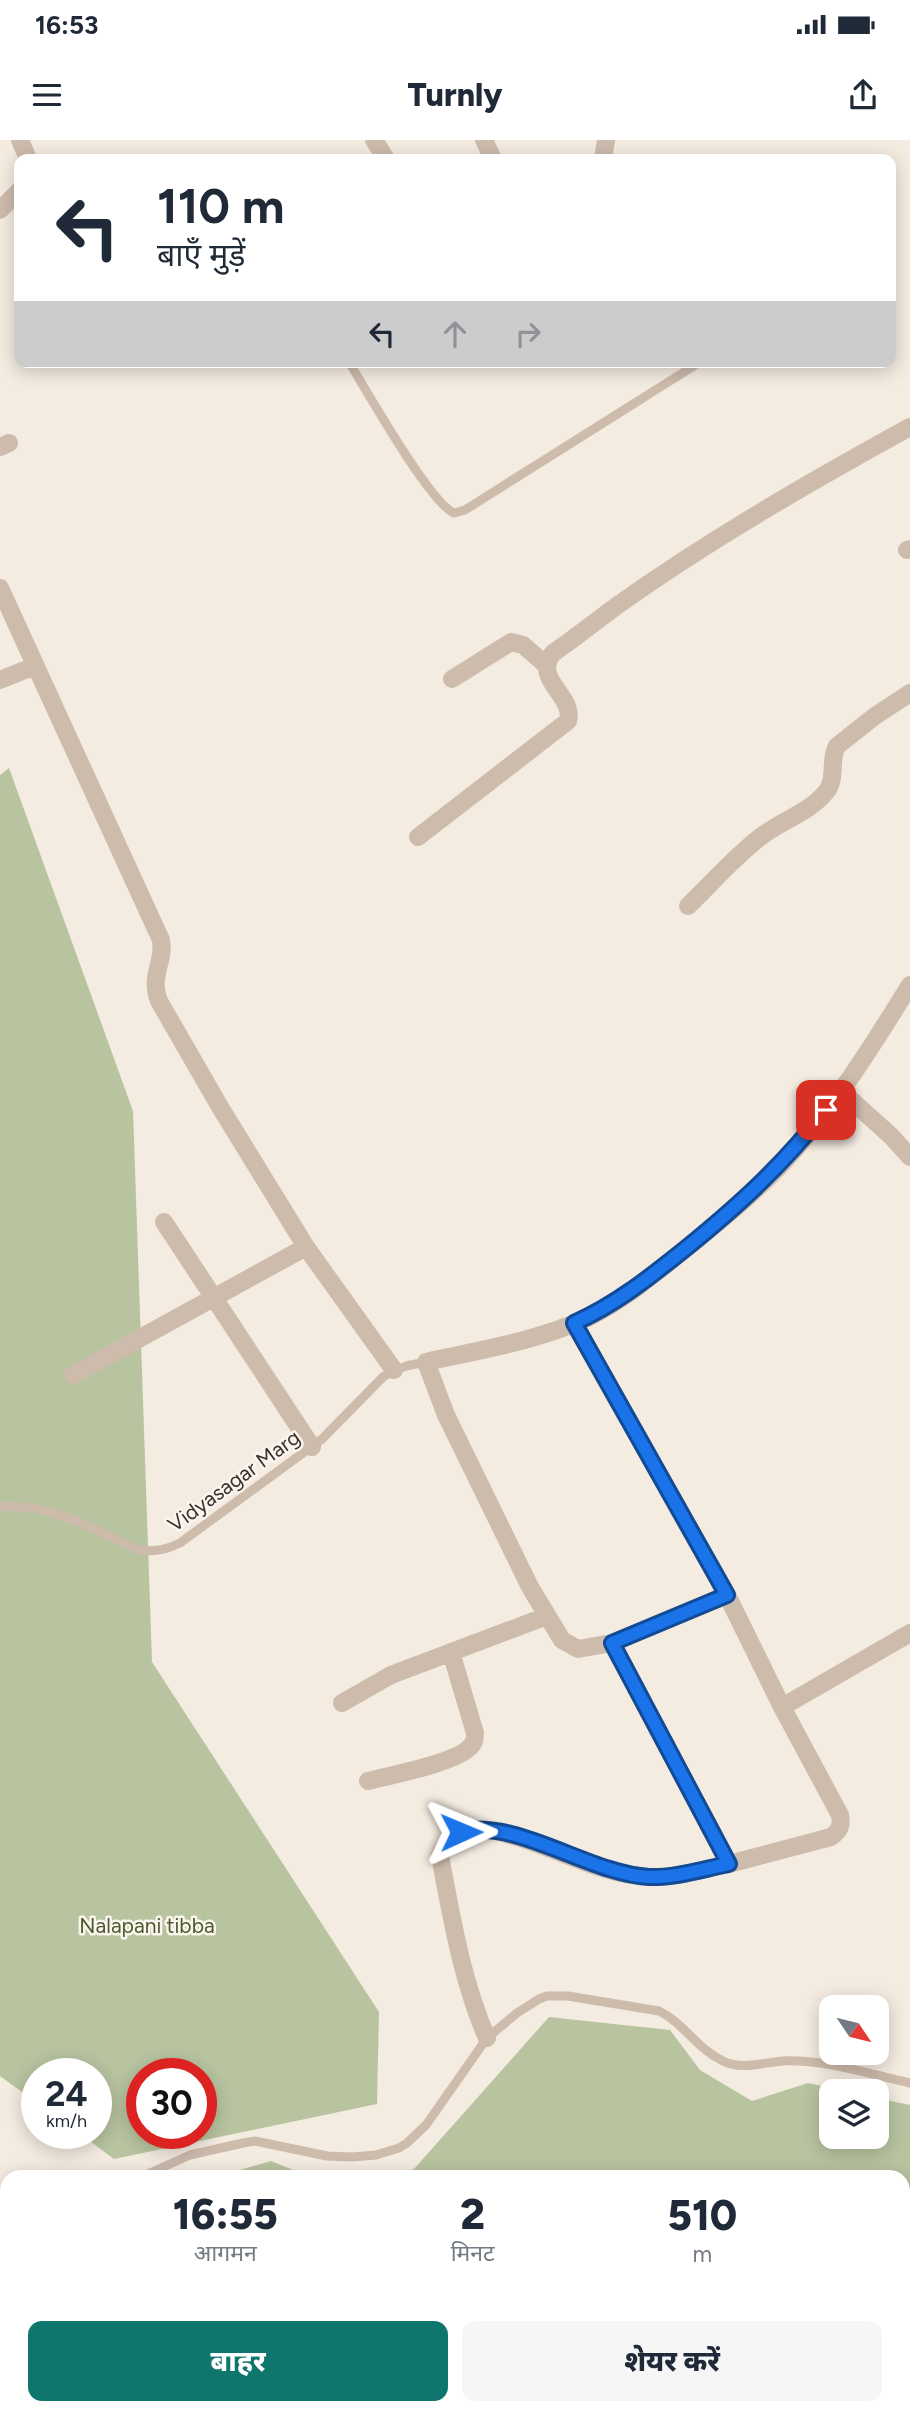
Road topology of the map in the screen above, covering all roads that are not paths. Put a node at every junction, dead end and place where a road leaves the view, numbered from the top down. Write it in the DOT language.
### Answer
graph roads {
  1 [pos="14,196"];
  2 [pos="0,210"];
  3 [pos="353,368"];
  4 [pos="690,368"];
  5 [pos="910,427"];
  6 [pos="0,588"];
  7 [pos="546,665"];
  8 [pos="35,666"];
  9 [pos="452,679"];
  10 [pos="0,680"];
  11 [pos="910,693"];
  12 [pos="418,837"];
  13 [pos="688,906"];
  14 [pos="910,985"];
  15 [pos="840,1090"];
  16 [pos="910,1157"];
  17 [pos="164,1222"];
  18 [pos="306,1247"];
  19 [pos="214,1298"];
  20 [pos="574,1323"];
  21 [pos="426,1362"];
  22 [pos="394,1370"];
  23 [pos="73,1375"];
  24 [pos="312,1447"];
  25 [pos="0,1507"];
  26 [pos="727,1595"];
  27 [pos="547,1616"];
  28 [pos="910,1633"];
  29 [pos="612,1643"];
  30 [pos="451,1652"];
  31 [pos="342,1703"];
  32 [pos="782,1707"];
  33 [pos="368,1781"];
  34 [pos="729,1864"];
  35 [pos="487,2038"];
  36 [pos="910,2083"];
  37 [pos="157,2170"];
  1 -- 2 [label="street"];
  3 -- 4 [label="lane"];
  5 -- 7 [label="street"];
  6 -- 8 [label="street"];
  7 -- 9 [label="street"];
  7 -- 12 [label="street"];
  8 -- 10 [label="street"];
  8 -- 18 [label="street"];
  11 -- 13 [label="street"];
  14 -- 15 [label="street"];
  15 -- 16 [label="street"];
  15 -- 20 [label="street"];
  17 -- 19 [label="street"];
  18 -- 19 [label="street"];
  18 -- 22 [label="street"];
  19 -- 23 [label="street"];
  19 -- 24 [label="street"];
  20 -- 21 [label="street"];
  20 -- 26 [label="street"];
  21 -- 22 [label="lane, Vidyasagar Marg"];
  21 -- 27 [label="street"];
  22 -- 24 [label="lane, Vidyasagar Marg"];
  24 -- 25 [label="lane, Vidyasagar Marg"];
  26 -- 29 [label="street"];
  26 -- 32 [label="street"];
  27 -- 29 [label="street"];
  27 -- 30 [label="street"];
  28 -- 32 [label="street"];
  29 -- 34 [label="street"];
  30 -- 31 [label="street"];
  30 -- 33 [label="street"];
  32 -- 34 [label="street"];
  34 -- 35 [label="street"];
  35 -- 36 [label="lane"];
  35 -- 37 [label="lane"];
}
